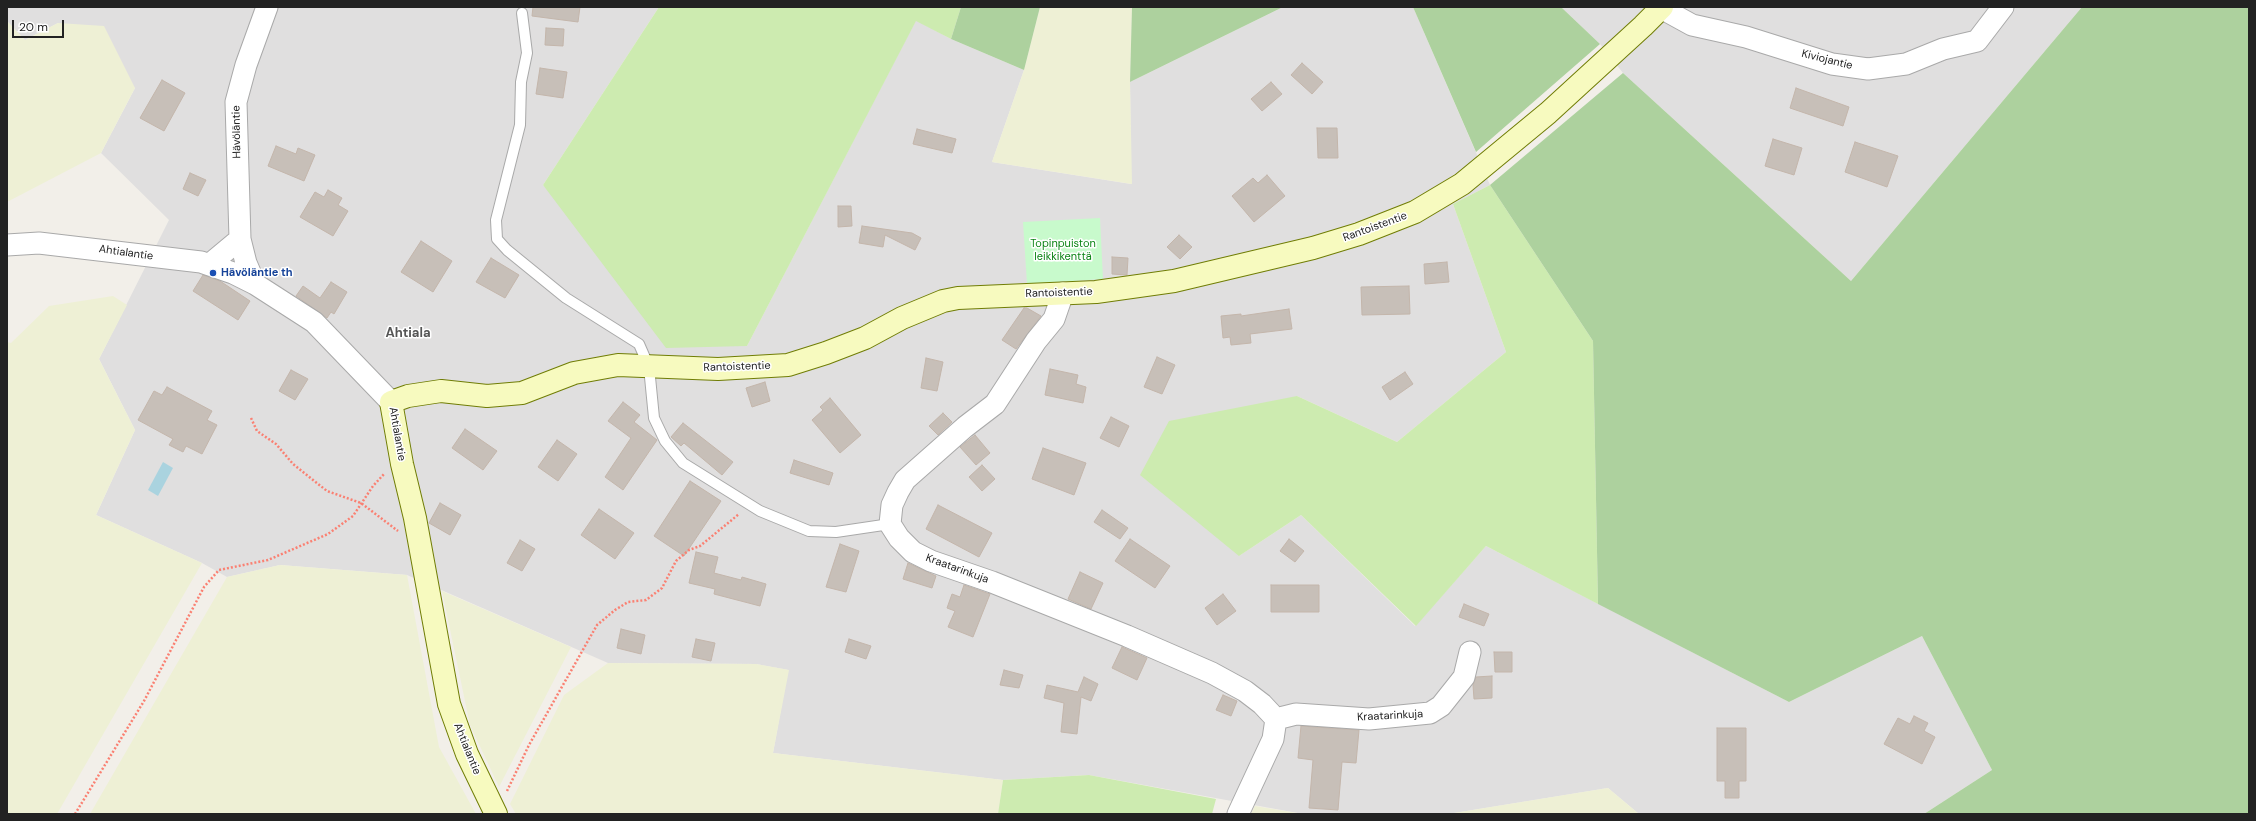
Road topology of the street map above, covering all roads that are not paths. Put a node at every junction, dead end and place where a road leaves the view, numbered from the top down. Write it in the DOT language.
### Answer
graph roads {
  1 [pos="267,7"];
  2 [pos="1662,7"];
  3 [pos="2003,7"];
  4 [pos="522,13"];
  5 [pos="240,239"];
  6 [pos="7,245"];
  7 [pos="210,264"];
  8 [pos="255,284"];
  9 [pos="1063,293"];
  10 [pos="649,367"];
  11 [pos="391,402"];
  12 [pos="890,524"];
  13 [pos="1470,652"];
  14 [pos="1276,719"];
  15 [pos="495,811"];
  16 [pos="1238,814"];
  1 -- 5 [label="street, Hävöläntie"];
  2 -- 3 [label="street, Kiviojantie"];
  2 -- 9 [label="street, Rantoistentie"];
  4 -- 10 [label="lane"];
  5 -- 7 [label="street"];
  5 -- 8 [label="street, Hävöläntie"];
  6 -- 7 [label="street, Ahtialantie"];
  7 -- 8 [label="street, Ahtialantie"];
  8 -- 11 [label="street, Ahtialantie"];
  9 -- 10 [label="street, Rantoistentie"];
  9 -- 12 [label="street"];
  10 -- 11 [label="street, Rantoistentie"];
  10 -- 12 [label="lane"];
  11 -- 15 [label="street, Ahtialantie"];
  12 -- 14 [label="street, Kraatarinkuja"];
  13 -- 14 [label="street, Kraatarinkuja"];
  14 -- 16 [label="street"];
}
